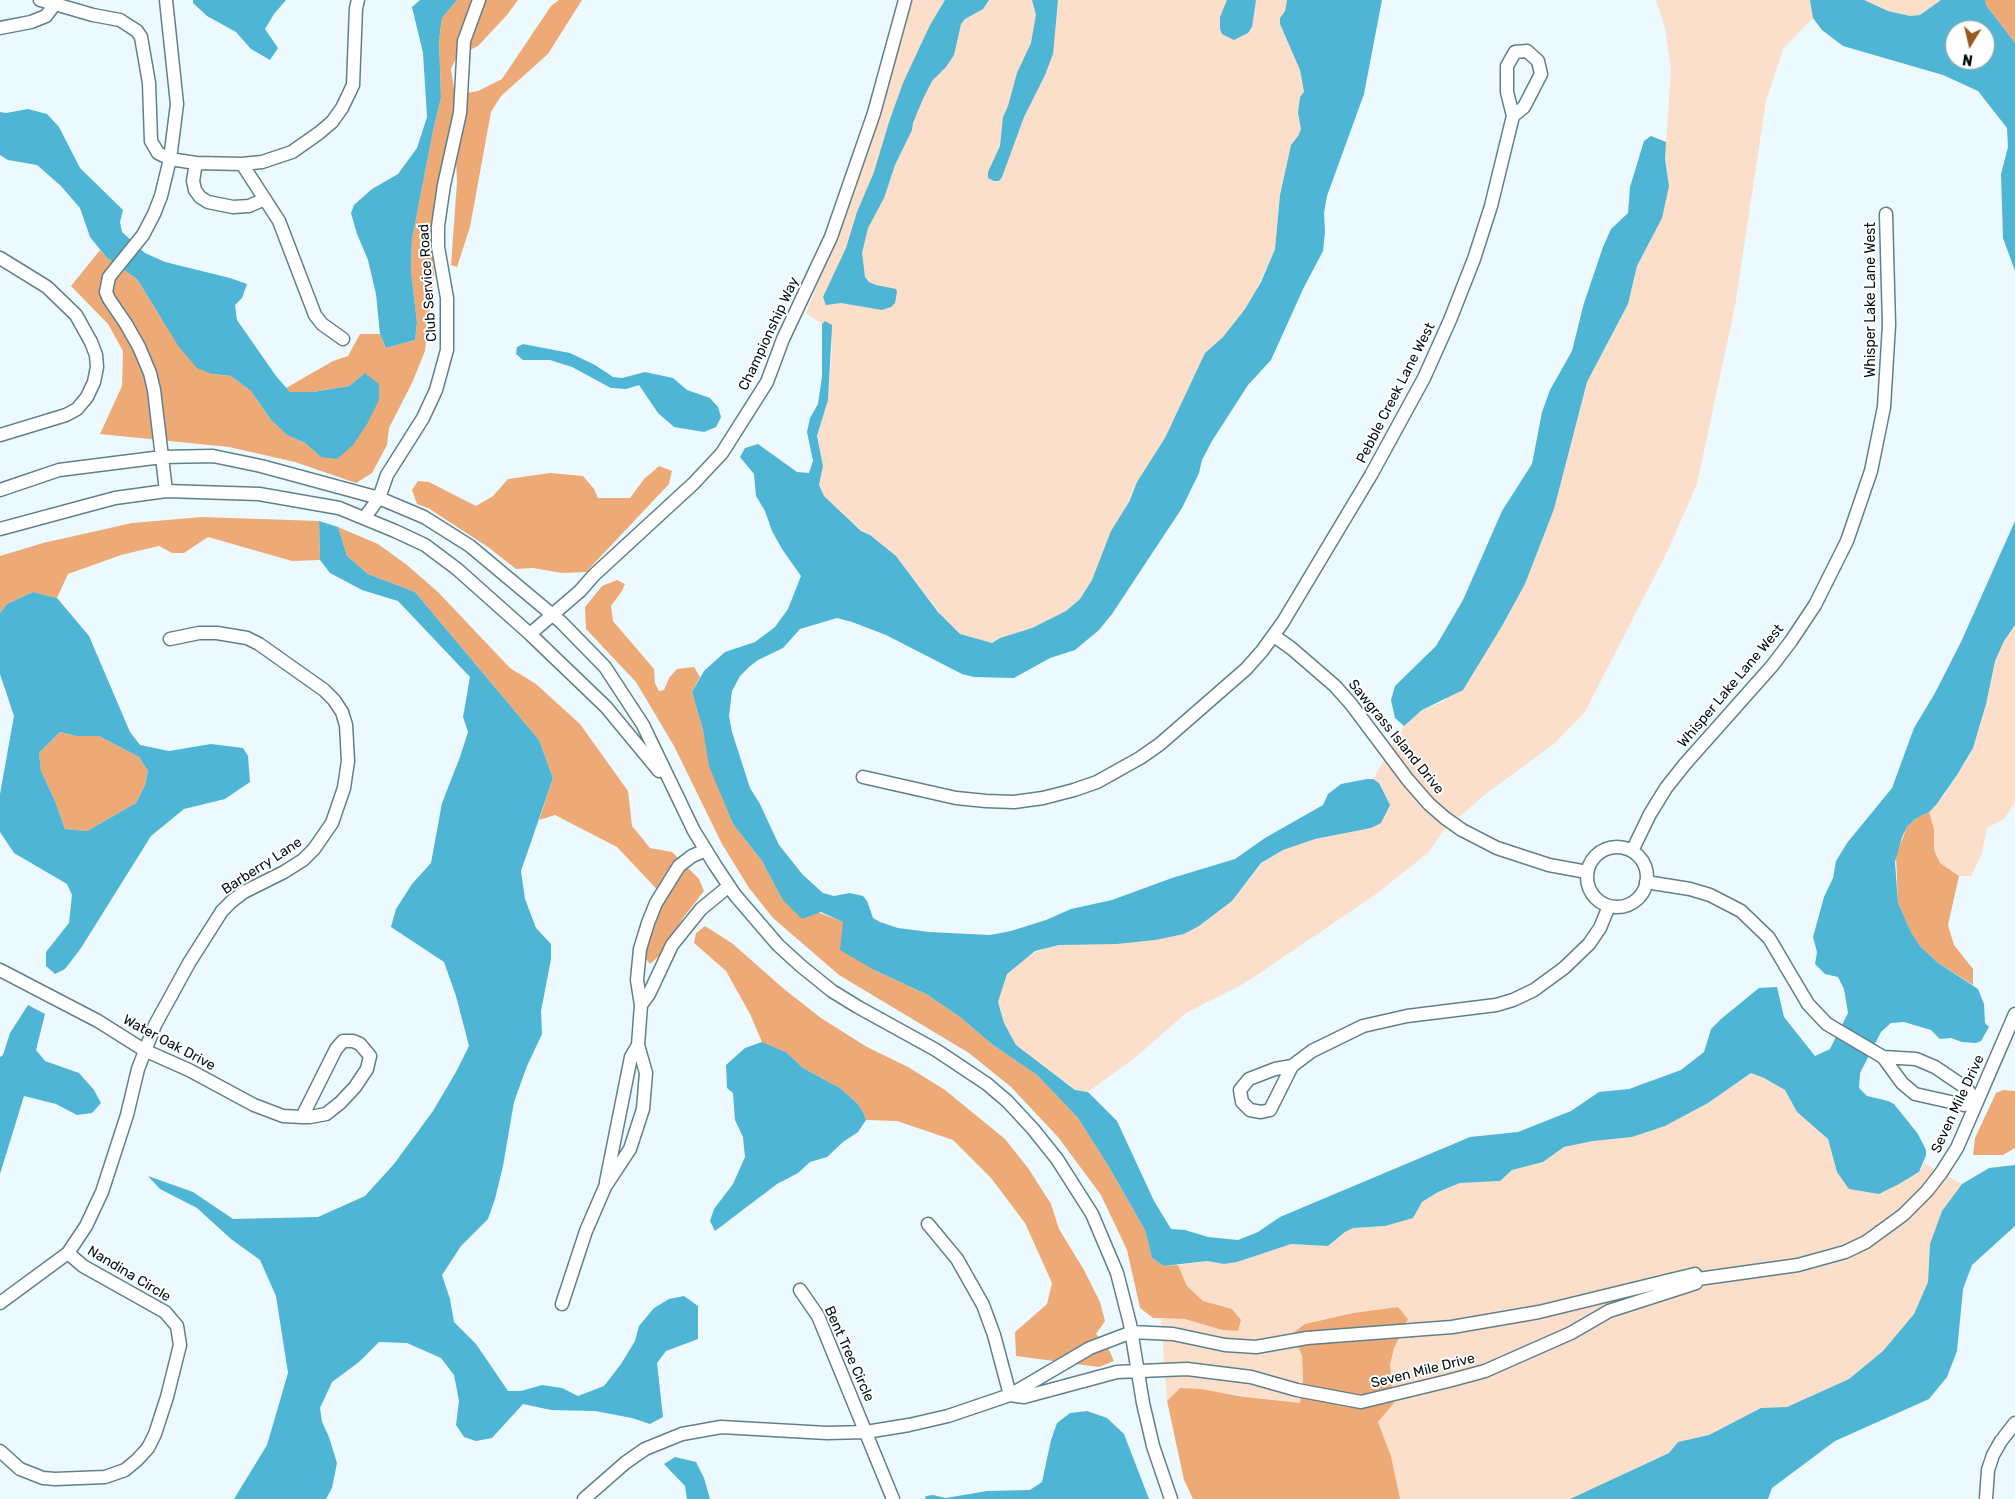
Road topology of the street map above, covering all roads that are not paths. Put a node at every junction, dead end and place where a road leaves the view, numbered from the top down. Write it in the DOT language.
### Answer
graph roads {
  1 [pos="40,0"];
  2 [pos="166,0"];
  3 [pos="358,0"];
  4 [pos="479,0"];
  5 [pos="905,0"];
  6 [pos="54,4"];
  7 [pos="0,28"];
  8 [pos="1513,116"];
  9 [pos="170,159"];
  10 [pos="196,163"];
  11 [pos="242,164"];
  12 [pos="265,199"];
  13 [pos="1886,214"];
  14 [pos="0,258"];
  15 [pos="343,340"];
  16 [pos="0,435"];
  17 [pos="162,457"];
  18 [pos="0,490"];
  19 [pos="166,491"];
  20 [pos="379,498"];
  21 [pos="365,518"];
  22 [pos="0,529"];
  23 [pos="552,615"];
  24 [pos="530,634"];
  25 [pos="1274,636"];
  26 [pos="170,639"];
  27 [pos="863,776"];
  28 [pos="672,787"];
  29 [pos="706,850"];
  30 [pos="1632,851"];
  31 [pos="1587,872"];
  32 [pos="1646,882"];
  33 [pos="729,886"];
  34 [pos="1609,906"];
  35 [pos="0,970"];
  36 [pos="641,1005"];
  37 [pos="2015,1014"];
  38 [pos="638,1045"];
  39 [pos="144,1050"];
  40 [pos="1883,1057"];
  41 [pos="1292,1066"];
  42 [pos="1977,1102"];
  43 [pos="302,1117"];
  44 [pos="605,1187"];
  45 [pos="928,1224"];
  46 [pos="68,1253"];
  47 [pos="1698,1279"];
  48 [pos="800,1290"];
  49 [pos="0,1303"];
  50 [pos="562,1304"];
  51 [pos="1132,1332"];
  52 [pos="1138,1373"];
  53 [pos="1010,1395"];
  54 [pos="2015,1423"];
  55 [pos="866,1432"];
  56 [pos="0,1450"];
  57 [pos="584,1499"];
  58 [pos="894,1499"];
  59 [pos="1171,1499"];
  60 [pos="1986,1499"];
  1 -- 6 [label="street"];
  2 -- 9 [label="street"];
  3 -- 11 [label="street"];
  4 -- 20 [label="street, Club Service Road"];
  5 -- 23 [label="street, Championship Way"];
  6 -- 7 [label="street"];
  6 -- 9 [label="street"];
  8 -- 8 [label="street, Pebble Creek Lane West"];
  8 -- 25 [label="street, Pebble Creek Lane West"];
  9 -- 10 [label="street"];
  9 -- 17 [label="street"];
  10 -- 11 [label="street"];
  10 -- 12 [label="street"];
  11 -- 12 [label="street"];
  12 -- 15 [label="street"];
  13 -- 30 [label="street, Whisper Lake Lane West"];
  14 -- 16 [label="street"];
  17 -- 18 [label="street"];
  17 -- 19 [label="street"];
  17 -- 20 [label="street"];
  19 -- 21 [label="street"];
  19 -- 22 [label="street"];
  20 -- 21 [label="street, Club Service Road"];
  20 -- 23 [label="street"];
  21 -- 24 [label="street"];
  23 -- 24 [label="street, Championship Way"];
  23 -- 28 [label="street"];
  24 -- 28 [label="street"];
  25 -- 27 [label="street, Pebble Creek Lane West"];
  25 -- 31 [label="street, Sawgrass Island Drive"];
  26 -- 39 [label="street, Barberry Lane"];
  28 -- 29 [label="street"];
  29 -- 33 [label="street"];
  29 -- 36 [label="street"];
  30 -- 31 [label="street"];
  30 -- 32 [label="street"];
  31 -- 34 [label="street"];
  32 -- 34 [label="street"];
  32 -- 40 [label="street"];
  33 -- 36 [label="street"];
  33 -- 51 [label="street"];
  34 -- 41 [label="street"];
  35 -- 39 [label="street, Water Oak Drive"];
  36 -- 38 [label="street"];
  37 -- 42 [label="street, Seven Mile Drive"];
  38 -- 44 [label="street"];
  38 -- 44 [label="street"];
  39 -- 43 [label="street, Water Oak Drive"];
  39 -- 46 [label="street, Nandina Circle"];
  40 -- 42 [label="street"];
  40 -- 42 [label="street"];
  42 -- 47 [label="street, Seven Mile Drive"];
  43 -- 43 [label="street, Water Oak Drive"];
  44 -- 50 [label="street"];
  45 -- 53 [label="street"];
  46 -- 49 [label="street, Nandina Circle"];
  46 -- 56 [label="street, Nandina Circle"];
  47 -- 51 [label="street, Seven Mile Drive"];
  47 -- 52 [label="street, Seven Mile Drive"];
  48 -- 55 [label="street, Bent Tree Circle"];
  51 -- 52 [label="street"];
  51 -- 53 [label="street"];
  52 -- 53 [label="street, Seven Mile Drive"];
  52 -- 59 [label="street"];
  53 -- 55 [label="street"];
  54 -- 60 [label="street"];
  55 -- 57 [label="street"];
  55 -- 58 [label="street, Bent Tree Circle"];
}
